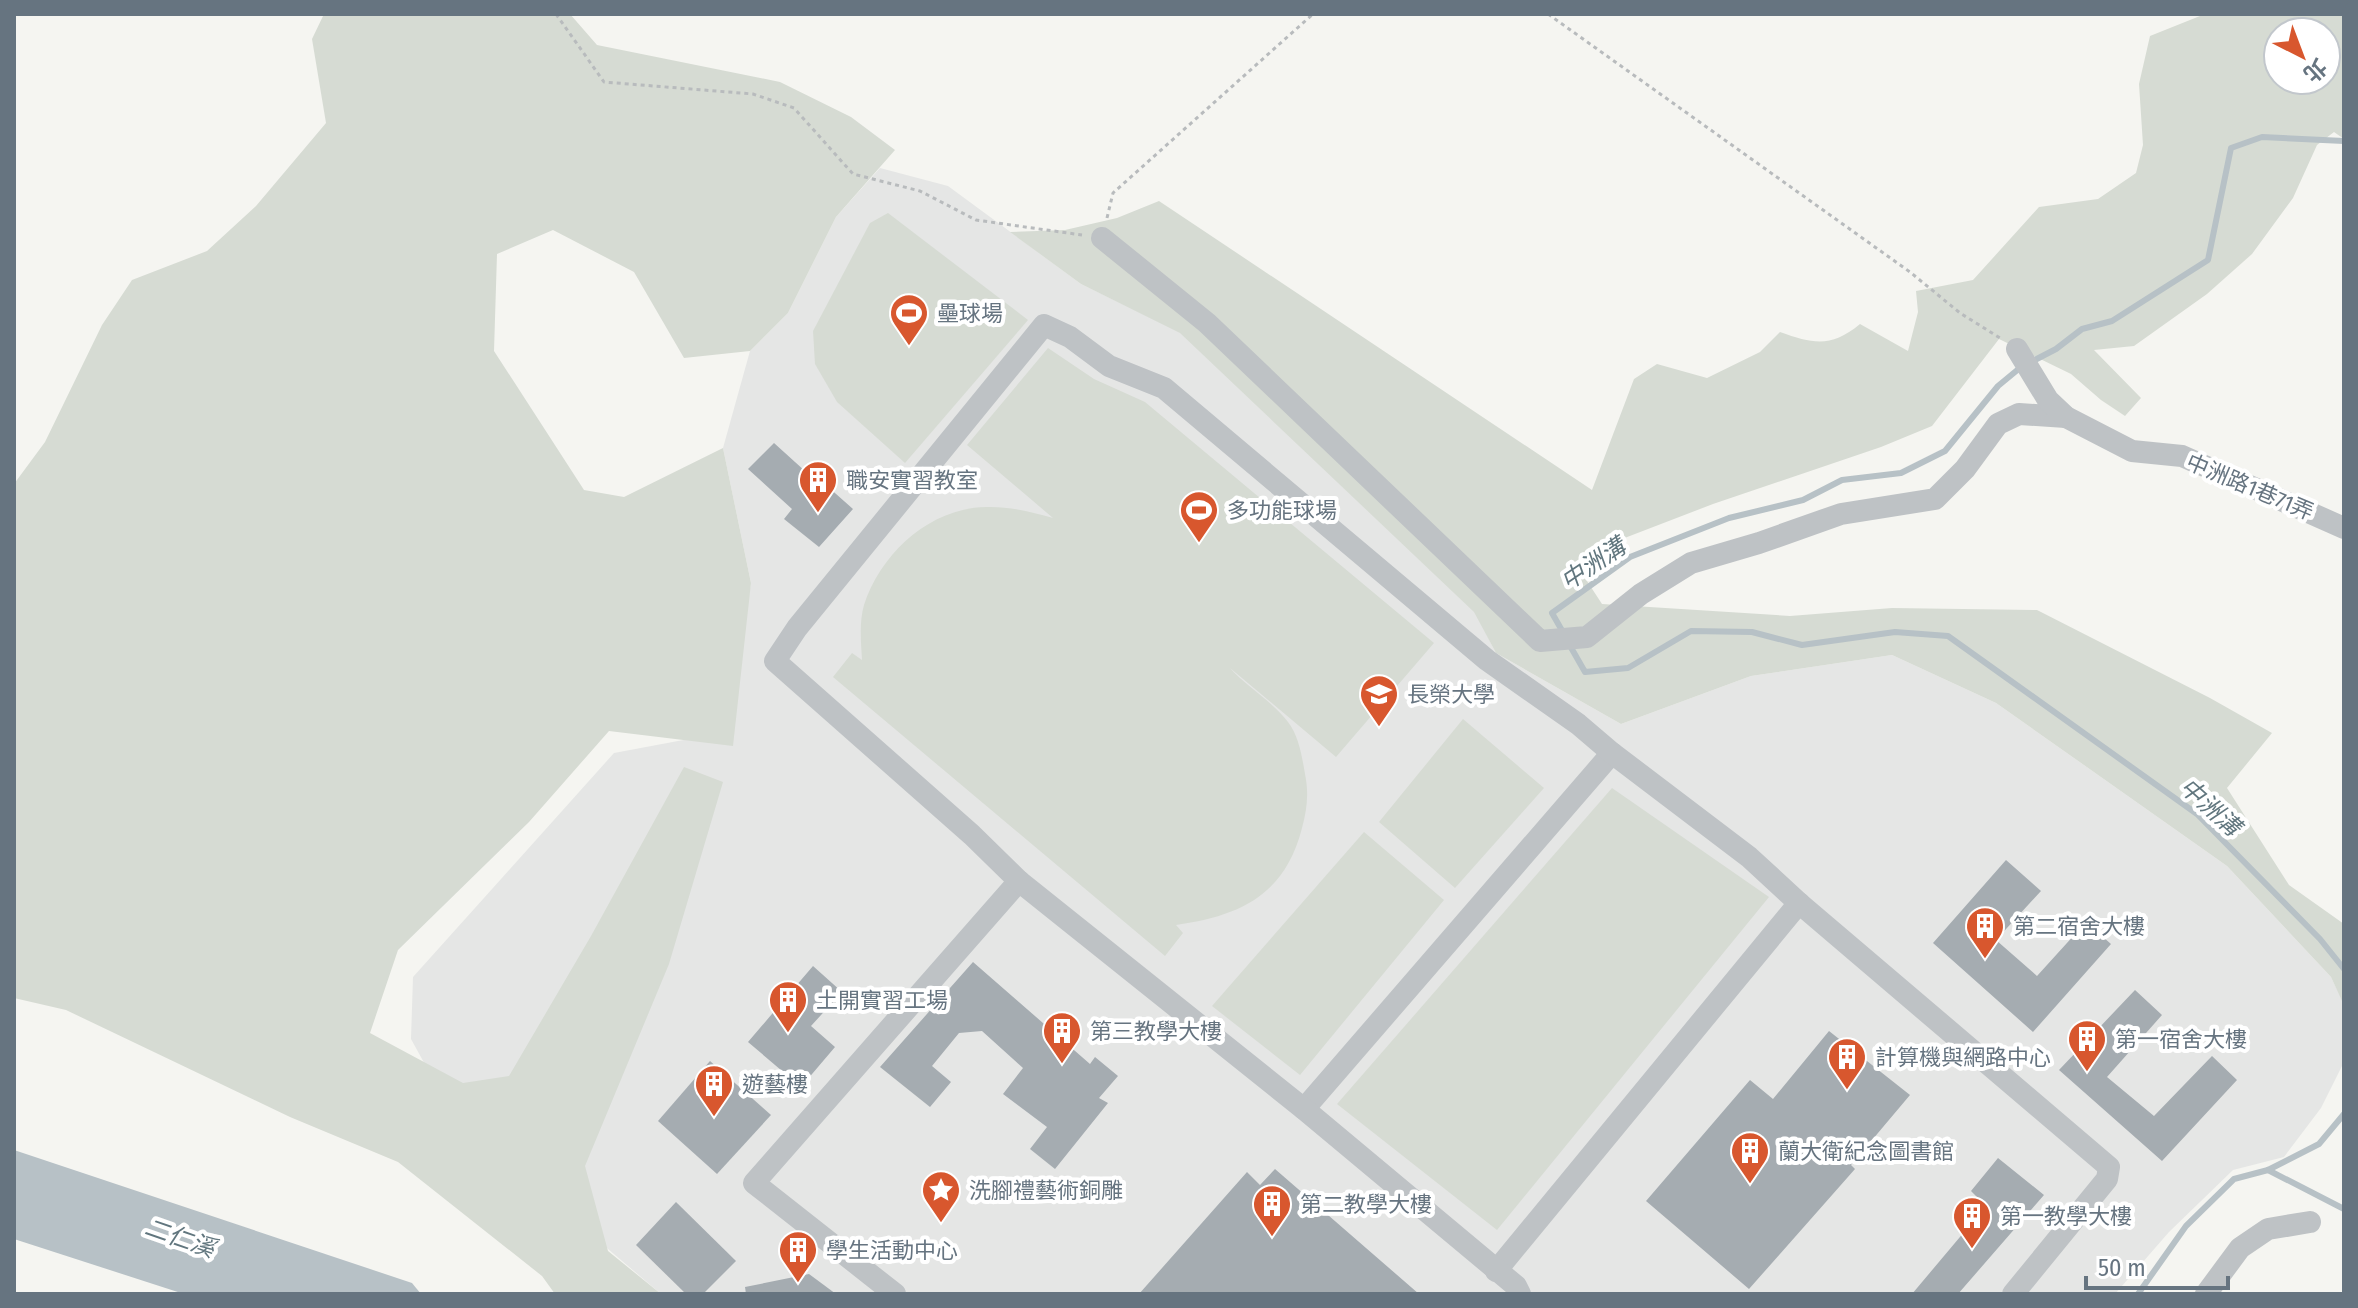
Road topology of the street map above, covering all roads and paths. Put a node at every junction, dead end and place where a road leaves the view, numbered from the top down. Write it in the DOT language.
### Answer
graph roads {
  1 [pos="556,14"];
  2 [pos="1313,14"];
  3 [pos="1548,14"];
  4 [pos="1102,238"];
  5 [pos="2017,349"];
  6 [pos="2066,417"];
  7 [pos="2344,528"];
  8 [pos="1612,753"];
  9 [pos="1019,881"];
  10 [pos="1799,903"];
  11 [pos="1304,1109"];
  12 [pos="2310,1222"];
  13 [pos="1496,1271"];
  14 [pos="895,1294"];
  15 [pos="1520,1294"];
  16 [pos="2013,1294"];
  17 [pos="2206,1294"];
  1 -- 4 [label="path"];
  2 -- 4 [label="path"];
  3 -- 5 [label="path"];
  4 -- 6 [label="lane"];
  5 -- 6 [label="lane"];
  6 -- 7 [label="lane, 中洲路1巷71弄"];
  8 -- 9 [label="lane"];
  8 -- 10 [label="lane"];
  8 -- 11 [label="lane"];
  9 -- 11 [label="lane"];
  9 -- 14 [label="lane"];
  10 -- 13 [label="lane"];
  10 -- 16 [label="lane"];
  11 -- 13 [label="lane"];
  12 -- 17 [label="lane"];
  13 -- 15 [label="lane"];
}
